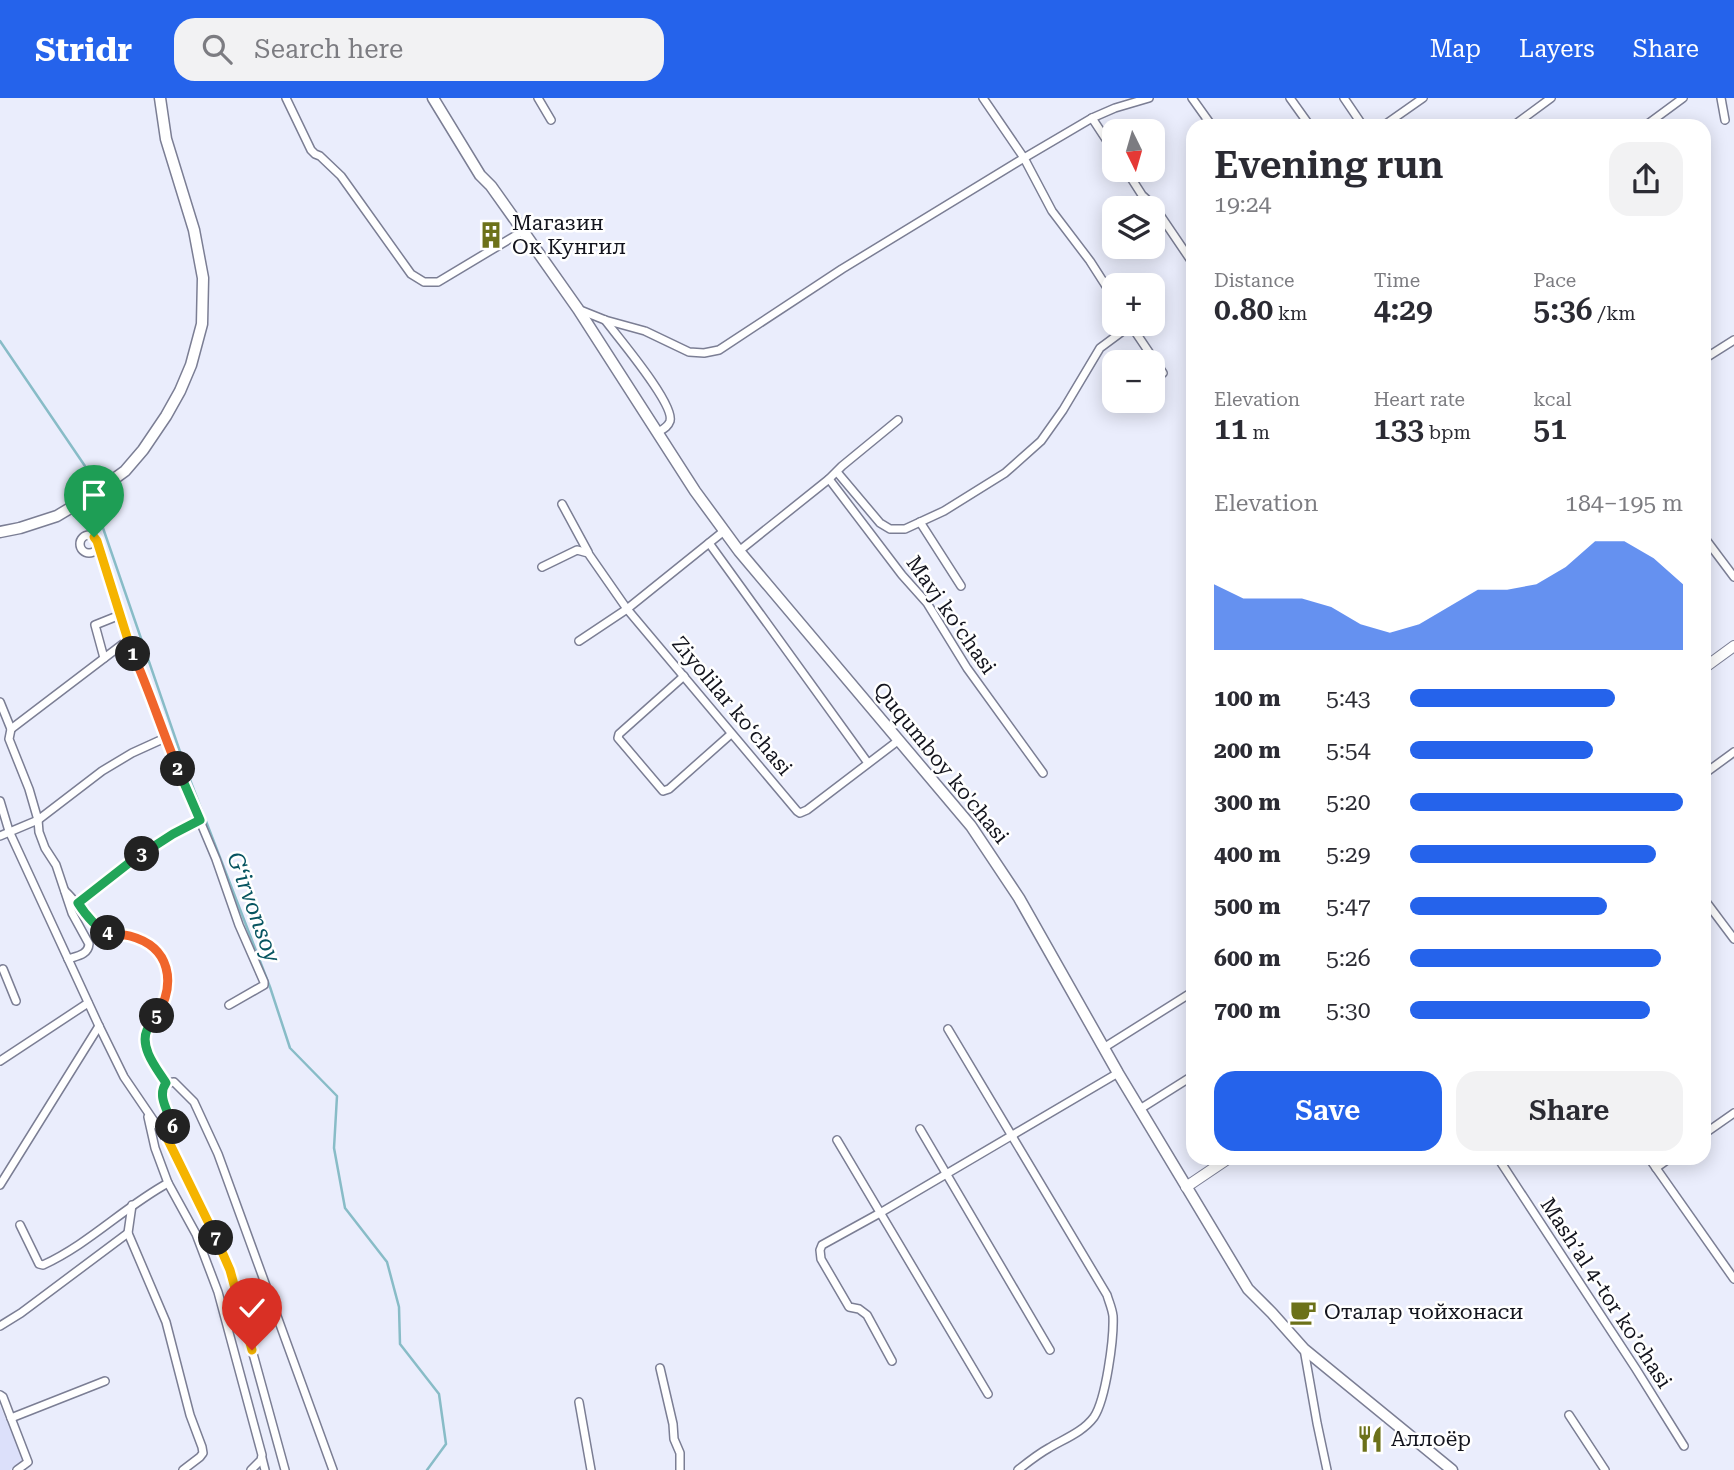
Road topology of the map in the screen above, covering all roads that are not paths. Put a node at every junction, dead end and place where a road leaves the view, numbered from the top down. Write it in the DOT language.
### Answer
graph roads {
  1 [pos="160,98"];
  2 [pos="286,98"];
  3 [pos="433,98"];
  4 [pos="538,98"];
  5 [pos="983,98"];
  6 [pos="1149,98"];
  7 [pos="1192,98"];
  8 [pos="1290,98"];
  9 [pos="1344,98"];
  10 [pos="1423,98"];
  11 [pos="1551,98"];
  12 [pos="1683,98"];
  13 [pos="1721,98"];
  14 [pos="1127,101"];
  15 [pos="1092,118"];
  16 [pos="1207,119"];
  17 [pos="1305,119"];
  18 [pos="1358,119"];
  19 [pos="1393,119"];
  20 [pos="1522,119"];
  21 [pos="1654,119"];
  22 [pos="551,120"];
  23 [pos="1725,120"];
  24 [pos="1102,133"];
  25 [pos="1024,158"];
  26 [pos="1134,182"];
  27 [pos="523,231"];
  28 [pos="1186,253"];
  29 [pos="1102,280"];
  30 [pos="578,309"];
  31 [pos="605,320"];
  32 [pos="1116,336"];
  33 [pos="1734,340"];
  34 [pos="1711,355"];
  35 [pos="898,420"];
  36 [pos="658,432"];
  37 [pos="837,472"];
  38 [pos="829,479"];
  39 [pos="562,504"];
  40 [pos="920,522"];
  41 [pos="724,531"];
  42 [pos="0,532"];
  43 [pos="709,543"];
  44 [pos="1711,546"];
  45 [pos="98,547"];
  46 [pos="739,551"];
  47 [pos="588,553"];
  48 [pos="542,567"];
  49 [pos="1734,577"];
  50 [pos="961,586"];
  51 [pos="627,608"];
  52 [pos="120,615"];
  53 [pos="128,640"];
  54 [pos="579,641"];
  55 [pos="1734,646"];
  56 [pos="104,658"];
  57 [pos="1711,661"];
  58 [pos="684,676"];
  59 [pos="0,702"];
  60 [pos="11,729"];
  61 [pos="731,734"];
  62 [pos="165,738"];
  63 [pos="899,740"];
  64 [pos="1734,752"];
  65 [pos="868,763"];
  66 [pos="1711,769"];
  67 [pos="1042,773"];
  68 [pos="0,801"];
  69 [pos="38,820"];
  70 [pos="200,820"];
  71 [pos="9,831"];
  72 [pos="0,836"];
  73 [pos="65,891"];
  74 [pos="78,903"];
  75 [pos="1711,908"];
  76 [pos="1734,939"];
  77 [pos="68,959"];
  78 [pos="0,961"];
  79 [pos="2,970"];
  80 [pos="1186,995"];
  81 [pos="16,1001"];
  82 [pos="88,1003"];
  83 [pos="229,1004"];
  84 [pos="99,1026"];
  85 [pos="948,1029"];
  86 [pos="1105,1047"];
  87 [pos="0,1061"];
  88 [pos="1118,1073"];
  89 [pos="1186,1080"];
  90 [pos="166,1083"];
  91 [pos="1140,1109"];
  92 [pos="147,1113"];
  93 [pos="1734,1113"];
  94 [pos="920,1129"];
  95 [pos="1711,1129"];
  96 [pos="1012,1135"];
  97 [pos="168,1140"];
  98 [pos="837,1140"];
  99 [pos="1219,1165"];
  100 [pos="1503,1165"];
  101 [pos="1654,1165"];
  102 [pos="1660,1165"];
  103 [pos="1656,1168"];
  104 [pos="947,1173"];
  105 [pos="168,1183"];
  106 [pos="0,1185"];
  107 [pos="1186,1188"];
  108 [pos="132,1205"];
  109 [pos="880,1213"];
  110 [pos="20,1225"];
  111 [pos="128,1233"];
  112 [pos="1734,1279"];
  113 [pos="0,1326"];
  114 [pos="1304,1349"];
  115 [pos="1050,1350"];
  116 [pos="892,1361"];
  117 [pos="660,1368"];
  118 [pos="106,1381"];
  119 [pos="988,1394"];
  120 [pos="0,1395"];
  121 [pos="579,1402"];
  122 [pos="1569,1415"];
  123 [pos="11,1418"];
  124 [pos="1684,1447"];
  125 [pos="262,1458"];
  126 [pos="17,1470"];
  127 [pos="183,1470"];
  128 [pos="251,1470"];
  129 [pos="265,1470"];
  130 [pos="285,1470"];
  131 [pos="333,1470"];
  132 [pos="591,1470"];
  133 [pos="680,1470"];
  134 [pos="1018,1470"];
  135 [pos="1327,1470"];
  136 [pos="1452,1470"];
  137 [pos="1605,1470"];
  1 -- 42 [label="main road"];
  2 -- 27 [label="street"];
  3 -- 27 [label="main road, Ququmboy ko'chasi"];
  4 -- 22 [label="street"];
  5 -- 25 [label="street"];
  6 -- 14 [label="street"];
  7 -- 16 [label="street"];
  8 -- 17 [label="street"];
  9 -- 18 [label="street"];
  10 -- 19 [label="street"];
  11 -- 20 [label="street"];
  12 -- 21 [label="street"];
  13 -- 23 [label="street"];
  14 -- 15 [label="street"];
  15 -- 24 [label="street"];
  15 -- 25 [label="street"];
  25 -- 29 [label="street"];
  25 -- 31 [label="street"];
  26 -- 28 [label="street"];
  27 -- 30 [label="main road, Ququmboy ko'chasi"];
  30 -- 31 [label="street"];
  30 -- 36 [label="main road, Ququmboy ko'chasi"];
  31 -- 36 [label="street"];
  32 -- 40 [label="street, Mavj koʻchasi"];
  33 -- 34 [label="street"];
  35 -- 37 [label="street"];
  36 -- 41 [label="main road, Ququmboy ko'chasi"];
  37 -- 38 [label="street"];
  37 -- 40 [label="street, Mavj koʻchasi"];
  38 -- 46 [label="street"];
  38 -- 67 [label="street, Mavj koʻchasi"];
  39 -- 47 [label="street, Ziyolilar koʻchasi"];
  40 -- 50 [label="street, Mavj koʻchasi"];
  41 -- 43 [label="street"];
  41 -- 46 [label="main road, Ququmboy ko'chasi"];
  43 -- 51 [label="street"];
  43 -- 65 [label="street"];
  44 -- 49 [label="street"];
  45 -- 52 [label="street"];
  46 -- 63 [label="main road, Ququmboy ko'chasi"];
  47 -- 48 [label="street"];
  47 -- 51 [label="street, Ziyolilar koʻchasi"];
  51 -- 54 [label="street"];
  51 -- 58 [label="street, Ziyolilar koʻchasi"];
  52 -- 53 [label="street"];
  52 -- 56 [label="street"];
  53 -- 56 [label="street"];
  53 -- 62 [label="street"];
  55 -- 57 [label="street"];
  56 -- 60 [label="street"];
  58 -- 61 [label="street, Ziyolilar koʻchasi"];
  58 -- 61 [label="street"];
  59 -- 60 [label="street"];
  60 -- 69 [label="street"];
  61 -- 65 [label="street, Ziyolilar koʻchasi"];
  62 -- 69 [label="street"];
  62 -- 70 [label="street"];
  63 -- 65 [label="street"];
  63 -- 86 [label="main road, Ququmboy ko'chasi"];
  64 -- 66 [label="street"];
  68 -- 71 [label="street"];
  69 -- 71 [label="street"];
  69 -- 73 [label="street"];
  70 -- 74 [label="street"];
  70 -- 83 [label="street"];
  71 -- 72 [label="street"];
  71 -- 77 [label="street"];
  73 -- 74 [label="street"];
  73 -- 77 [label="street"];
  74 -- 90 [label="street"];
  75 -- 76 [label="street"];
  77 -- 82 [label="street"];
  78 -- 79 [label="street"];
  79 -- 81 [label="street"];
  80 -- 86 [label="street"];
  82 -- 84 [label="street"];
  82 -- 87 [label="street"];
  84 -- 92 [label="street"];
  84 -- 106 [label="street"];
  85 -- 96 [label="street"];
  86 -- 88 [label="main road, Ququmboy ko'chasi"];
  88 -- 91 [label="main road, Ququmboy ko'chasi"];
  88 -- 96 [label="street"];
  89 -- 91 [label="street"];
  90 -- 97 [label="street"];
  90 -- 131 [label="street"];
  91 -- 107 [label="main road, Ququmboy ko'chasi"];
  92 -- 97 [label="street"];
  92 -- 105 [label="street"];
  93 -- 95 [label="street"];
  94 -- 104 [label="street"];
  96 -- 104 [label="street"];
  96 -- 134 [label="street"];
  97 -- 130 [label="street"];
  98 -- 109 [label="street"];
  99 -- 107 [label="street"];
  100 -- 124 [label="street, Mashʼal 4-tor koʼchasi"];
  101 -- 103 [label="street"];
  102 -- 103 [label="street"];
  103 -- 112 [label="street"];
  104 -- 109 [label="street"];
  104 -- 115 [label="street"];
  105 -- 108 [label="street"];
  105 -- 125 [label="street"];
  107 -- 114 [label="main road, Ququmboy ko'chasi"];
  108 -- 110 [label="street"];
  108 -- 111 [label="street"];
  109 -- 116 [label="street"];
  109 -- 119 [label="street"];
  111 -- 113 [label="street"];
  111 -- 127 [label="street"];
  114 -- 135 [label="street"];
  114 -- 136 [label="main road, Ququmboy ko'chasi"];
  117 -- 133 [label="street"];
  118 -- 123 [label="street"];
  120 -- 123 [label="street"];
  121 -- 132 [label="street"];
  122 -- 137 [label="street"];
  123 -- 126 [label="street"];
  125 -- 128 [label="street"];
  125 -- 129 [label="street"];
}
